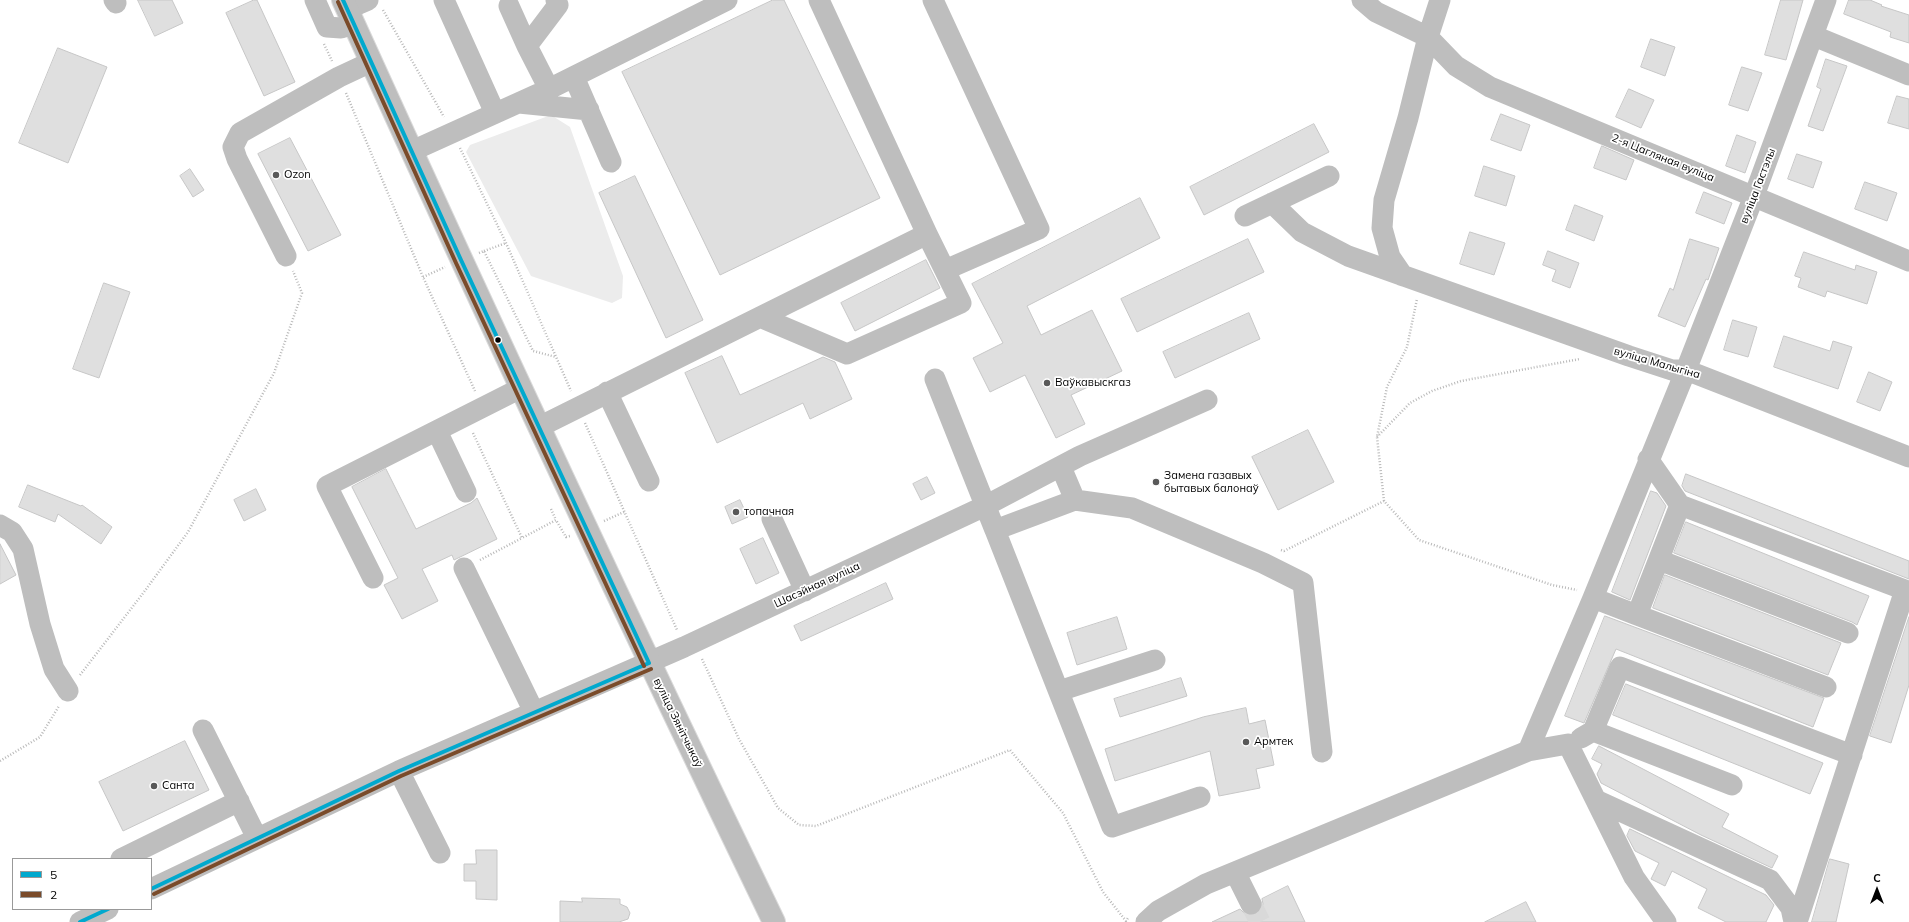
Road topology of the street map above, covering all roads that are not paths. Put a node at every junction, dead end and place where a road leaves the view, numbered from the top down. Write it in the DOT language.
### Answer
graph roads {
  1 [pos="315,0"];
  2 [pos="444,0"];
  3 [pos="556,0"];
  4 [pos="726,0"];
  5 [pos="819,0"];
  6 [pos="933,0"];
  7 [pos="1362,0"];
  8 [pos="1440,0"];
  9 [pos="1826,0"];
  10 [pos="375,3"];
  11 [pos="509,6"];
  12 [pos="348,11"];
  13 [pos="1814,36"];
  14 [pos="1428,37"];
  15 [pos="527,46"];
  16 [pos="371,62"];
  17 [pos="1909,75"];
  18 [pos="574,77"];
  19 [pos="549,89"];
  20 [pos="519,103"];
  21 [pos="589,110"];
  22 [pos="496,113"];
  23 [pos="412,151"];
  24 [pos="611,162"];
  25 [pos="1328,176"];
  26 [pos="1754,196"];
  27 [pos="1272,203"];
  28 [pos="1245,216"];
  29 [pos="927,234"];
  30 [pos="286,256"];
  31 [pos="1909,261"];
  32 [pos="945,270"];
  33 [pos="1410,279"];
  34 [pos="760,317"];
  35 [pos="1686,370"];
  36 [pos="935,379"];
  37 [pos="521,388"];
  38 [pos="607,392"];
  39 [pos="1207,400"];
  40 [pos="539,427"];
  41 [pos="437,431"];
  42 [pos="1909,457"];
  43 [pos="1648,459"];
  44 [pos="1061,467"];
  45 [pos="649,481"];
  46 [pos="466,492"];
  47 [pos="1074,500"];
  48 [pos="1680,505"];
  49 [pos="985,506"];
  50 [pos="772,520"];
  51 [pos="0,525"];
  52 [pos="995,530"];
  53 [pos="1659,560"];
  54 [pos="464,568"];
  55 [pos="373,578"];
  56 [pos="805,591"];
  57 [pos="1588,595"];
  58 [pos="1637,615"];
  59 [pos="1848,633"];
  60 [pos="1155,660"];
  61 [pos="649,663"];
  62 [pos="1826,687"];
  63 [pos="68,691"];
  64 [pos="1058,691"];
  65 [pos="534,712"];
  66 [pos="203,730"];
  67 [pos="1593,731"];
  68 [pos="1568,744"];
  69 [pos="1528,751"];
  70 [pos="1322,752"];
  71 [pos="1852,755"];
  72 [pos="399,771"];
  73 [pos="1732,785"];
  74 [pos="1200,797"];
  75 [pos="1596,800"];
  76 [pos="238,801"];
  77 [pos="257,838"];
  78 [pos="440,853"];
  79 [pos="123,858"];
  80 [pos="1235,872"];
  81 [pos="152,888"];
  82 [pos="1251,904"];
  83 [pos="106,910"];
  84 [pos="1150,918"];
  85 [pos="80,922"];
  86 [pos="774,922"];
  87 [pos="1666,922"];
  88 [pos="1796,922"];
  1 -- 12 [label="street"];
  2 -- 22 [label="street"];
  3 -- 15 [label="street"];
  4 -- 18 [label="street"];
  5 -- 29 [label="street"];
  6 -- 32 [label="street"];
  7 -- 14 [label="street"];
  8 -- 14 [label="street"];
  9 -- 13 [label="street, вуліца Гастэлы"];
  10 -- 12 [label="street"];
  11 -- 15 [label="street"];
  12 -- 16 [label="main road, вуліца Зянітчыкаў"];
  13 -- 17 [label="street"];
  13 -- 26 [label="street, вуліца Гастэлы"];
  14 -- 26 [label="street, 2-я Цагляная вуліца"];
  14 -- 33 [label="street"];
  15 -- 19 [label="street"];
  16 -- 23 [label="main road, вуліца Зянітчыкаў"];
  16 -- 30 [label="street"];
  18 -- 19 [label="street"];
  18 -- 21 [label="street"];
  19 -- 20 [label="street"];
  20 -- 21 [label="street"];
  20 -- 22 [label="street"];
  21 -- 24 [label="street"];
  22 -- 23 [label="street"];
  23 -- 37 [label="main road, вуліца Зянітчыкаў"];
  25 -- 27 [label="street"];
  26 -- 31 [label="street, 2-я Цагляная вуліца"];
  26 -- 35 [label="street, вуліца Гастэлы"];
  27 -- 28 [label="street"];
  27 -- 33 [label="street, вуліца Малыгіна"];
  29 -- 32 [label="street"];
  29 -- 34 [label="street"];
  32 -- 34 [label="street"];
  33 -- 35 [label="street, вуліца Малыгіна"];
  34 -- 38 [label="street"];
  35 -- 42 [label="street, вуліца Малыгіна"];
  35 -- 43 [label="street, вуліца Гастэлы"];
  36 -- 49 [label="street"];
  37 -- 40 [label="main road, вуліца Зянітчыкаў"];
  37 -- 41 [label="street"];
  38 -- 40 [label="street"];
  38 -- 45 [label="street"];
  39 -- 44 [label="street, Шасэйная вуліца"];
  40 -- 61 [label="main road, вуліца Зянітчыкаў"];
  41 -- 46 [label="street"];
  41 -- 55 [label="street"];
  43 -- 48 [label="street"];
  43 -- 57 [label="street, вуліца Гастэлы"];
  44 -- 47 [label="street"];
  44 -- 49 [label="street, Шасэйная вуліца"];
  47 -- 52 [label="street"];
  47 -- 70 [label="street"];
  48 -- 53 [label="street"];
  48 -- 71 [label="street"];
  49 -- 52 [label="street"];
  49 -- 56 [label="street, Шасэйная вуліца"];
  50 -- 56 [label="street"];
  51 -- 63 [label="street"];
  52 -- 64 [label="street"];
  53 -- 58 [label="street"];
  53 -- 59 [label="street"];
  54 -- 65 [label="street"];
  56 -- 61 [label="street, Шасэйная вуліца"];
  57 -- 58 [label="street"];
  57 -- 69 [label="street, вуліца Гастэлы"];
  58 -- 62 [label="street"];
  60 -- 64 [label="street"];
  61 -- 65 [label="street, Шасэйная вуліца"];
  61 -- 86 [label="main road, вуліца Зянітчыкаў"];
  64 -- 74 [label="street"];
  65 -- 72 [label="street, Шасэйная вуліца"];
  66 -- 76 [label="street"];
  67 -- 68 [label="street"];
  67 -- 71 [label="street"];
  67 -- 73 [label="street"];
  68 -- 69 [label="street"];
  68 -- 75 [label="street"];
  69 -- 80 [label="street"];
  71 -- 88 [label="street"];
  72 -- 77 [label="street, Шасэйная вуліца"];
  72 -- 78 [label="street"];
  75 -- 87 [label="street"];
  75 -- 88 [label="street"];
  76 -- 77 [label="street"];
  76 -- 79 [label="street"];
  77 -- 81 [label="street, Шасэйная вуліца"];
  80 -- 82 [label="street"];
  80 -- 84 [label="street"];
  83 -- 85 [label="street"];
}
